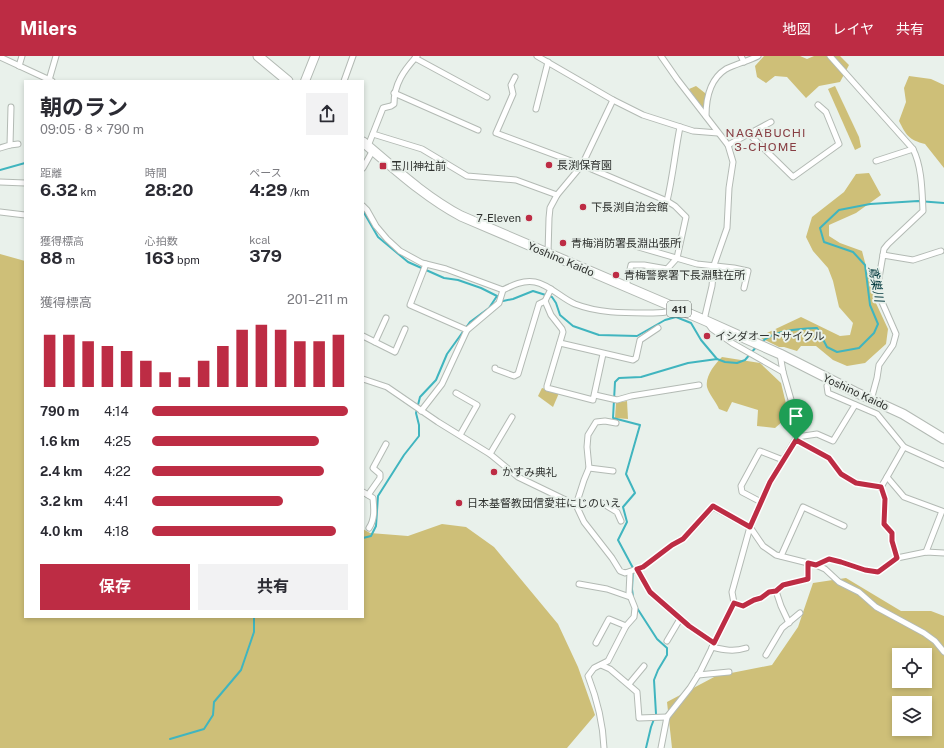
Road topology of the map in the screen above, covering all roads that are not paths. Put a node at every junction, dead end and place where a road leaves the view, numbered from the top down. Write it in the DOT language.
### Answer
graph roads {
  1 [pos="22,56"];
  2 [pos="56,56"];
  3 [pos="258,56"];
  4 [pos="315,56"];
  5 [pos="353,56"];
  6 [pos="537,56"];
  7 [pos="661,56"];
  8 [pos="741,56"];
  9 [pos="758,56"];
  10 [pos="830,56"];
  11 [pos="0,57"];
  12 [pos="416,57"];
  13 [pos="548,62"];
  14 [pos="744,62"];
  15 [pos="19,66"];
  16 [pos="515,77"];
  17 [pos="43,79"];
  18 [pos="50,80"];
  19 [pos="287,80"];
  20 [pos="305,80"];
  21 [pos="344,80"];
  22 [pos="394,93"];
  23 [pos="487,97"];
  24 [pos="613,100"];
  25 [pos="818,104"];
  26 [pos="11,107"];
  27 [pos="536,109"];
  28 [pos="4,114"];
  29 [pos="10,114"];
  30 [pos="706,116"];
  31 [pos="771,122"];
  32 [pos="680,127"];
  33 [pos="478,130"];
  34 [pos="718,132"];
  35 [pos="373,134"];
  36 [pos="749,134"];
  37 [pos="18,144"];
  38 [pos="10,145"];
  39 [pos="728,145"];
  40 [pos="368,146"];
  41 [pos="0,148"];
  42 [pos="913,149"];
  43 [pos="876,161"];
  44 [pos="364,164"];
  45 [pos="582,165"];
  46 [pos="0,182"];
  47 [pos="24,183"];
  48 [pos="557,195"];
  49 [pos="667,201"];
  50 [pos="364,207"];
  51 [pos="0,212"];
  52 [pos="24,215"];
  53 [pos="635,246"];
  54 [pos="941,251"];
  55 [pos="548,253"];
  56 [pos="883,255"];
  57 [pos="677,258"];
  58 [pos="426,265"];
  59 [pos="714,265"];
  60 [pos="626,287"];
  61 [pos="744,288"];
  62 [pos="502,291"];
  63 [pos="551,291"];
  64 [pos="545,300"];
  65 [pos="674,307"];
  66 [pos="386,318"];
  67 [pos="705,321"];
  68 [pos="658,328"];
  69 [pos="405,329"];
  70 [pos="465,329"];
  71 [pos="364,336"];
  72 [pos="375,342"];
  73 [pos="560,343"];
  74 [pos="603,354"];
  75 [pos="780,354"];
  76 [pos="495,368"];
  77 [pos="783,372"];
  78 [pos="364,379"];
  79 [pos="828,379"];
  80 [pos="699,385"];
  81 [pos="456,392"];
  82 [pos="595,395"];
  83 [pos="871,400"];
  84 [pos="855,405"];
  85 [pos="421,411"];
  86 [pos="512,417"];
  87 [pos="616,423"];
  88 [pos="460,435"];
  89 [pos="796,438"];
  90 [pos="944,439"];
  91 [pos="386,444"];
  92 [pos="904,447"];
  93 [pos="490,454"];
  94 [pos="783,460"];
  95 [pos="944,465"];
  96 [pos="589,468"];
  97 [pos="613,471"];
  98 [pos="887,477"];
  99 [pos="881,487"];
  100 [pos="366,493"];
  101 [pos="761,502"];
  102 [pos="576,505"];
  103 [pos="621,521"];
  104 [pos="844,526"];
  105 [pos="750,527"];
  106 [pos="369,528"];
  107 [pos="926,552"];
  108 [pos="944,553"];
  109 [pos="781,556"];
  110 [pos="897,558"];
  111 [pos="808,563"];
  112 [pos="816,565"];
  113 [pos="637,569"];
  114 [pos="630,572"];
  115 [pos="579,584"];
  116 [pos="776,591"];
  117 [pos="630,597"];
  118 [pos="734,603"];
  119 [pos="800,613"];
  120 [pos="680,619"];
  121 [pos="789,623"];
  122 [pos="626,626"];
  123 [pos="667,641"];
  124 [pos="596,644"];
  125 [pos="713,645"];
  126 [pos="746,648"];
  127 [pos="944,652"];
  128 [pos="766,655"];
  129 [pos="601,665"];
  130 [pos="644,666"];
  131 [pos="729,672"];
  132 [pos="698,675"];
  133 [pos="629,684"];
  134 [pos="667,717"];
  135 [pos="604,748"];
  136 [pos="661,748"];
  1 -- 15 [label="street"];
  2 -- 18 [label="street"];
  3 -- 19 [label="highway"];
  4 -- 20 [label="main road"];
  5 -- 21 [label="street"];
  6 -- 13 [label="street"];
  7 -- 30 [label="street"];
  8 -- 14 [label="street"];
  9 -- 14 [label="street"];
  10 -- 42 [label="street"];
  11 -- 15 [label="street"];
  12 -- 22 [label="street"];
  12 -- 23 [label="street"];
  13 -- 24 [label="street"];
  13 -- 27 [label="street"];
  14 -- 30 [label="street"];
  15 -- 17 [label="street"];
  16 -- 45 [label="street"];
  17 -- 18 [label="street"];
  22 -- 33 [label="street"];
  22 -- 35 [label="street"];
  24 -- 32 [label="street"];
  24 -- 45 [label="street"];
  25 -- 36 [label="street"];
  26 -- 29 [label="street"];
  28 -- 29 [label="street"];
  29 -- 38 [label="street"];
  30 -- 34 [label="street"];
  31 -- 36 [label="street"];
  32 -- 34 [label="street"];
  32 -- 49 [label="street"];
  34 -- 39 [label="street"];
  35 -- 40 [label="street"];
  35 -- 48 [label="street"];
  36 -- 39 [label="street"];
  37 -- 38 [label="street"];
  38 -- 41 [label="street"];
  39 -- 59 [label="street"];
  40 -- 44 [label="street"];
  40 -- 55 [label="highway, Yoshino Kaido / 411"];
  42 -- 43 [label="street"];
  42 -- 56 [label="street"];
  45 -- 48 [label="street"];
  45 -- 49 [label="street"];
  46 -- 47 [label="street"];
  48 -- 55 [label="street"];
  49 -- 57 [label="street"];
  50 -- 58 [label="street"];
  51 -- 52 [label="street"];
  53 -- 57 [label="street"];
  54 -- 56 [label="street"];
  55 -- 60 [label="highway, Yoshino Kaido / 411"];
  56 -- 83 [label="street"];
  57 -- 59 [label="street"];
  57 -- 60 [label="street"];
  58 -- 62 [label="street"];
  58 -- 70 [label="street"];
  59 -- 61 [label="street"];
  59 -- 67 [label="street"];
  60 -- 65 [label="highway, Yoshino Kaido / 411"];
  62 -- 63 [label="street"];
  62 -- 70 [label="street"];
  63 -- 64 [label="street"];
  63 -- 65 [label="street"];
  64 -- 73 [label="street"];
  64 -- 76 [label="street"];
  65 -- 67 [label="highway, Yoshino Kaido / 411"];
  66 -- 72 [label="street"];
  67 -- 75 [label="highway, Yoshino Kaido / 411"];
  67 -- 77 [label="street"];
  68 -- 74 [label="street"];
  69 -- 72 [label="street"];
  70 -- 85 [label="street"];
  71 -- 72 [label="street"];
  73 -- 74 [label="street"];
  73 -- 82 [label="street"];
  74 -- 82 [label="street"];
  75 -- 77 [label="street"];
  75 -- 79 [label="highway, Yoshino Kaido / 411"];
  77 -- 89 [label="street"];
  78 -- 85 [label="street"];
  79 -- 83 [label="highway, Yoshino Kaido / 411"];
  79 -- 84 [label="street"];
  80 -- 82 [label="street"];
  81 -- 88 [label="street"];
  83 -- 90 [label="highway, Yoshino Kaido / 411"];
  84 -- 89 [label="street"];
  84 -- 92 [label="street"];
  85 -- 88 [label="street"];
  86 -- 93 [label="street"];
  87 -- 96 [label="street"];
  88 -- 93 [label="street"];
  89 -- 94 [label="street"];
  89 -- 99 [label="street"];
  91 -- 100 [label="street"];
  92 -- 95 [label="street"];
  92 -- 98 [label="street"];
  93 -- 102 [label="street"];
  94 -- 101 [label="street"];
  94 -- 101 [label="street"];
  96 -- 97 [label="street"];
  96 -- 102 [label="street"];
  98 -- 99 [label="street"];
  98 -- 107 [label="street"];
  99 -- 110 [label="street"];
  100 -- 106 [label="street"];
  101 -- 105 [label="street"];
  102 -- 103 [label="street"];
  102 -- 114 [label="street"];
  104 -- 109 [label="street"];
  105 -- 109 [label="street"];
  105 -- 113 [label="street"];
  105 -- 118 [label="street"];
  107 -- 108 [label="street"];
  107 -- 110 [label="street"];
  109 -- 111 [label="street"];
  110 -- 112 [label="street"];
  111 -- 112 [label="street"];
  111 -- 116 [label="street"];
  112 -- 127 [label="street"];
  113 -- 114 [label="street"];
  113 -- 120 [label="street"];
  114 -- 117 [label="street"];
  115 -- 117 [label="street"];
  116 -- 118 [label="street"];
  116 -- 121 [label="street"];
  117 -- 122 [label="street"];
  118 -- 125 [label="street"];
  119 -- 121 [label="street"];
  120 -- 123 [label="street"];
  120 -- 125 [label="street"];
  121 -- 128 [label="street"];
  122 -- 124 [label="street"];
  122 -- 129 [label="street"];
  125 -- 126 [label="street"];
  125 -- 132 [label="street"];
  129 -- 133 [label="street"];
  129 -- 135 [label="street"];
  130 -- 133 [label="street"];
  131 -- 132 [label="street"];
  132 -- 134 [label="street"];
  133 -- 134 [label="street"];
  134 -- 136 [label="street"];
}
